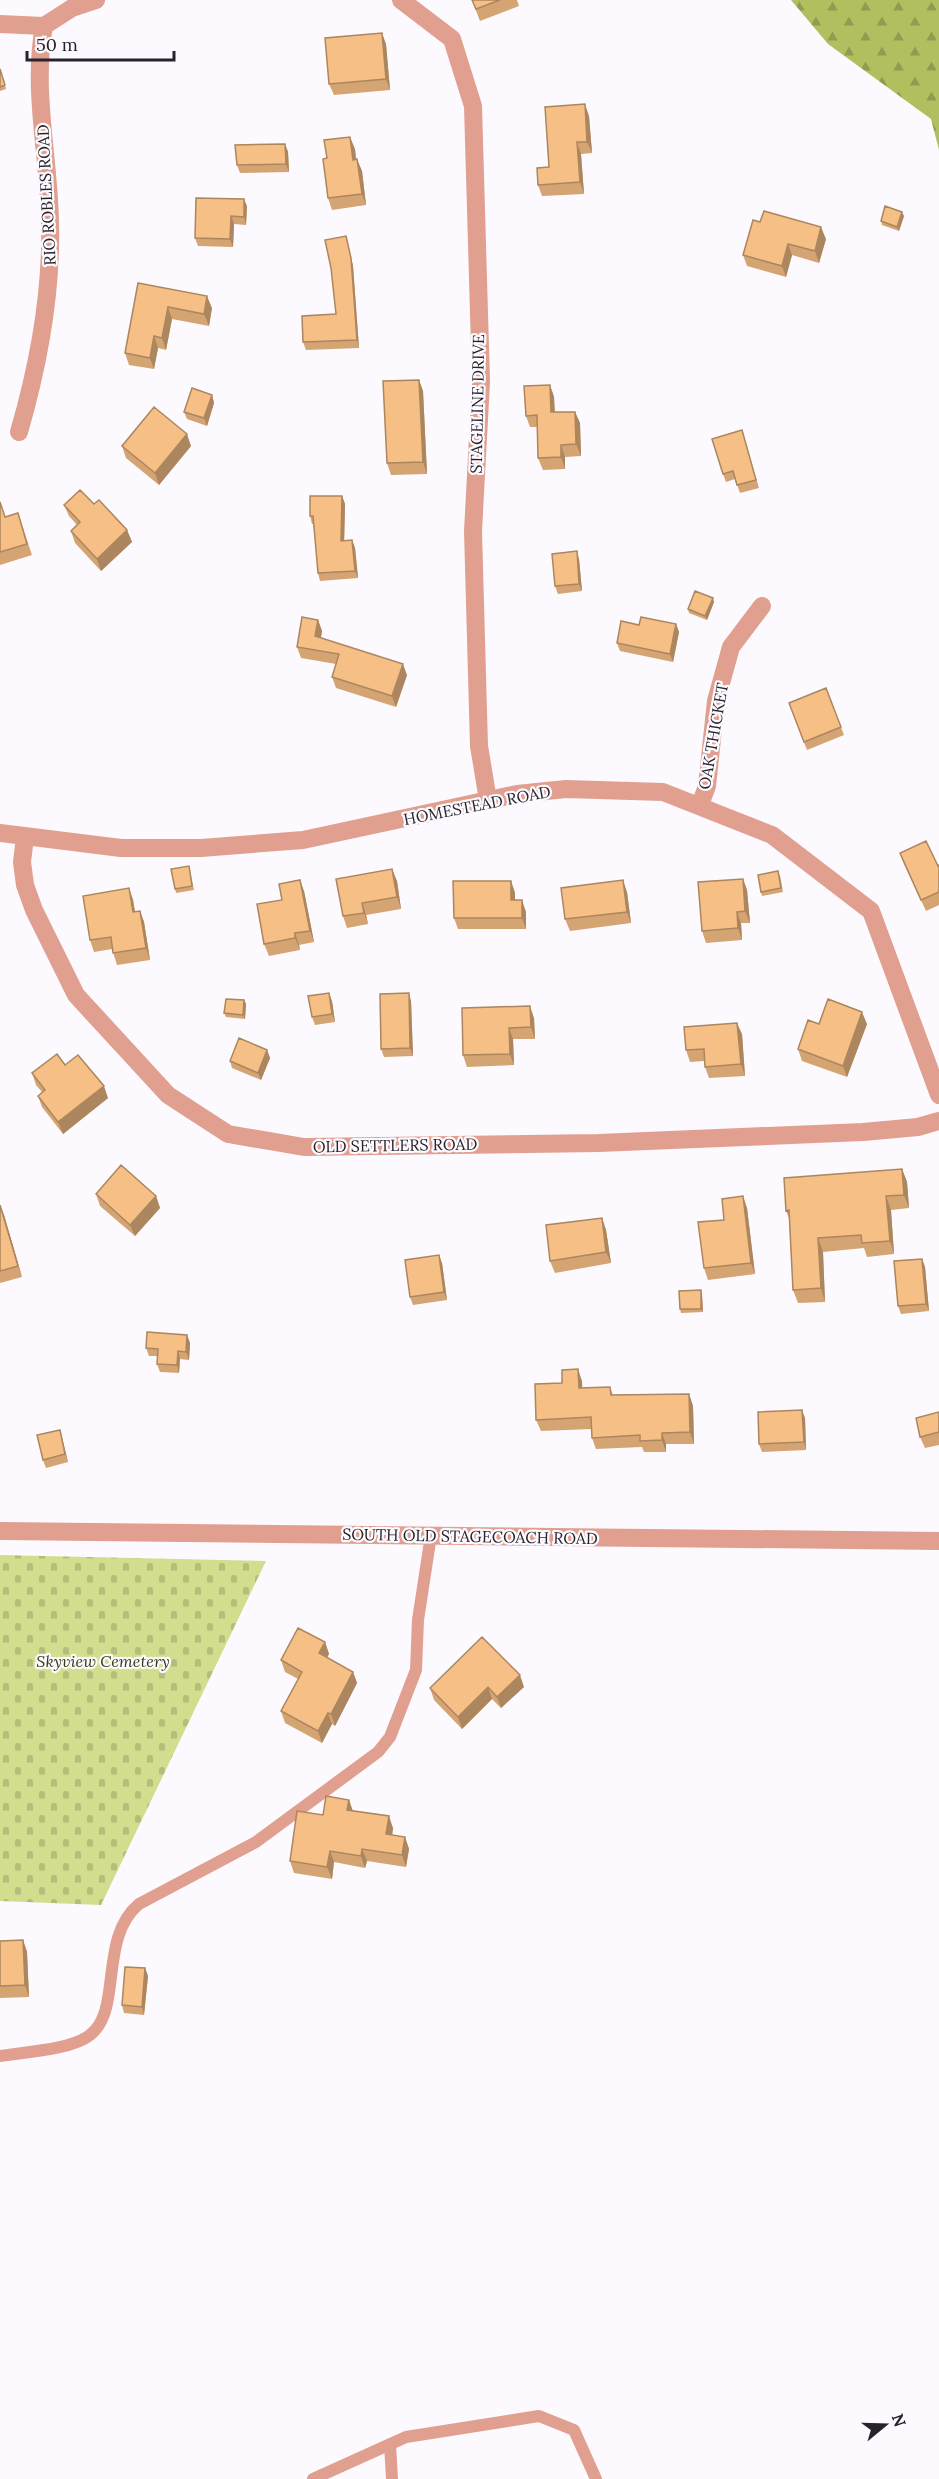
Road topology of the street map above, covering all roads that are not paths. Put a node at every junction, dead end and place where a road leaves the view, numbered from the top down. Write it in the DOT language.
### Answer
graph roads {
  1 [pos="96,0"];
  2 [pos="401,0"];
  3 [pos="0,24"];
  4 [pos="44,26"];
  5 [pos="19,432"];
  6 [pos="762,606"];
  7 [pos="488,800"];
  8 [pos="700,805"];
  9 [pos="0,833"];
  10 [pos="25,837"];
  11 [pos="939,1095"];
  12 [pos="939,1121"];
  13 [pos="0,1531"];
  14 [pos="431,1535"];
  15 [pos="939,1541"];
  16 [pos="0,2056"];
  17 [pos="390,2444"];
  18 [pos="313,2479"];
  19 [pos="392,2479"];
  20 [pos="596,2479"];
  1 -- 4 [label="street"];
  2 -- 7 [label="street, STAGELINE DRIVE"];
  3 -- 4 [label="street"];
  4 -- 5 [label="street, RIO ROBLES ROAD"];
  6 -- 8 [label="street, OAK THICKET"];
  7 -- 8 [label="street, HOMESTEAD ROAD"];
  7 -- 10 [label="street, HOMESTEAD ROAD"];
  8 -- 11 [label="street, HOMESTEAD ROAD"];
  9 -- 10 [label="street, HOMESTEAD ROAD"];
  10 -- 12 [label="street, OLD SETTLERS ROAD"];
  13 -- 14 [label="street, SOUTH OLD STAGECOACH ROAD"];
  14 -- 15 [label="street, SOUTH OLD STAGECOACH ROAD"];
  14 -- 16 [label="lane"];
  17 -- 18 [label="lane"];
  17 -- 19 [label="lane"];
  17 -- 20 [label="lane"];
}
